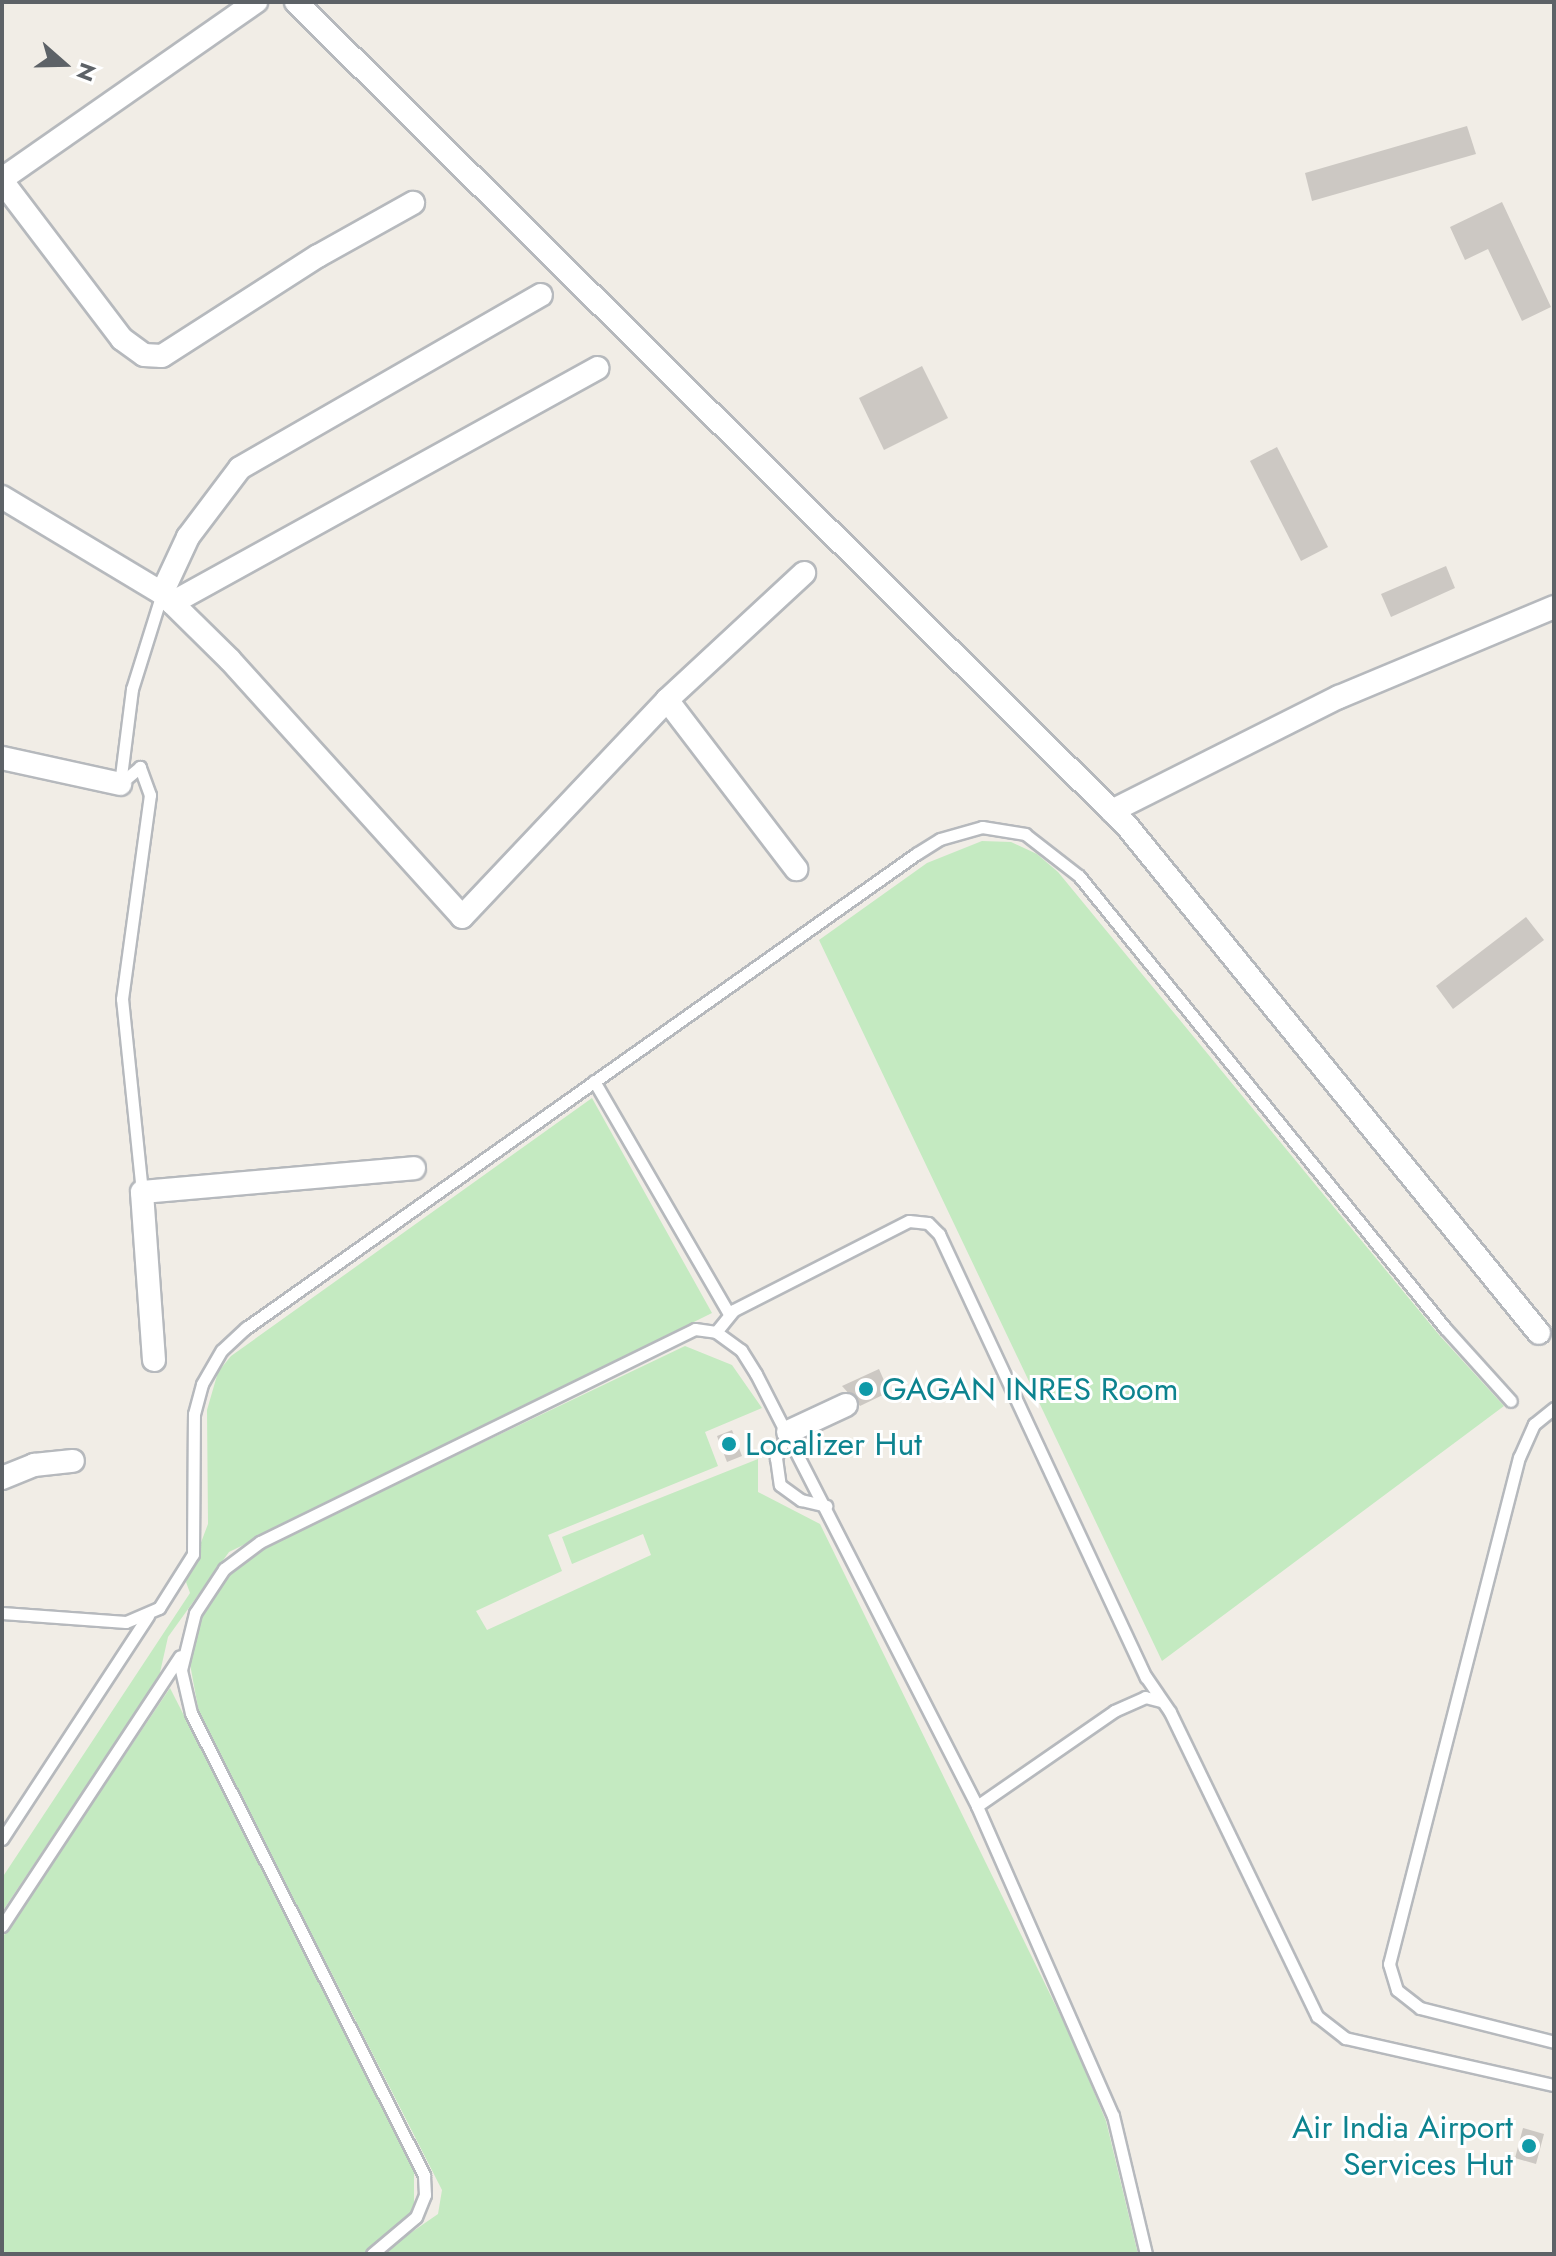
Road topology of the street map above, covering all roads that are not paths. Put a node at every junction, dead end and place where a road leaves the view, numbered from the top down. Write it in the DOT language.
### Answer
graph roads {
  1 [pos="256,2"];
  2 [pos="296,2"];
  3 [pos="2,180"];
  4 [pos="413,203"];
  5 [pos="541,295"];
  6 [pos="597,368"];
  7 [pos="2,497"];
  8 [pos="804,573"];
  9 [pos="167,598"];
  10 [pos="1554,607"];
  11 [pos="667,700"];
  12 [pos="2,758"];
  13 [pos="120,784"];
  14 [pos="1112,811"];
  15 [pos="796,869"];
  16 [pos="594,1081"];
  17 [pos="414,1168"];
  18 [pos="142,1192"];
  19 [pos="729,1314"];
  20 [pos="716,1332"];
  21 [pos="1539,1333"];
  22 [pos="154,1360"];
  23 [pos="1511,1401"];
  24 [pos="846,1405"];
  25 [pos="1554,1408"];
  26 [pos="788,1432"];
  27 [pos="73,1461"];
  28 [pos="2,1478"];
  29 [pos="826,1506"];
  30 [pos="2,1613"];
  31 [pos="148,1616"];
  32 [pos="183,1653"];
  33 [pos="1164,1704"];
  34 [pos="977,1806"];
  35 [pos="2,1839"];
  36 [pos="2,1926"];
  37 [pos="1554,2042"];
  38 [pos="1554,2085"];
  39 [pos="372,2254"];
  40 [pos="1146,2254"];
  1 -- 3 [label="street"];
  2 -- 14 [label="street"];
  3 -- 4 [label="street"];
  5 -- 9 [label="street"];
  6 -- 9 [label="street"];
  7 -- 9 [label="street"];
  8 -- 11 [label="street"];
  9 -- 11 [label="street"];
  9 -- 13 [label="lane"];
  10 -- 14 [label="street"];
  11 -- 15 [label="street"];
  12 -- 13 [label="street"];
  13 -- 18 [label="lane"];
  14 -- 21 [label="street"];
  16 -- 19 [label="lane"];
  16 -- 23 [label="lane"];
  16 -- 31 [label="lane"];
  17 -- 18 [label="street"];
  18 -- 22 [label="street"];
  19 -- 20 [label="lane"];
  19 -- 33 [label="lane"];
  20 -- 26 [label="lane"];
  20 -- 32 [label="lane"];
  24 -- 26 [label="street"];
  25 -- 37 [label="lane"];
  26 -- 29 [label="lane"];
  26 -- 29 [label="lane"];
  27 -- 28 [label="street"];
  29 -- 34 [label="lane"];
  30 -- 31 [label="lane"];
  31 -- 35 [label="lane"];
  32 -- 36 [label="lane"];
  32 -- 39 [label="lane"];
  33 -- 34 [label="lane"];
  33 -- 38 [label="lane"];
  34 -- 40 [label="lane"];
}
